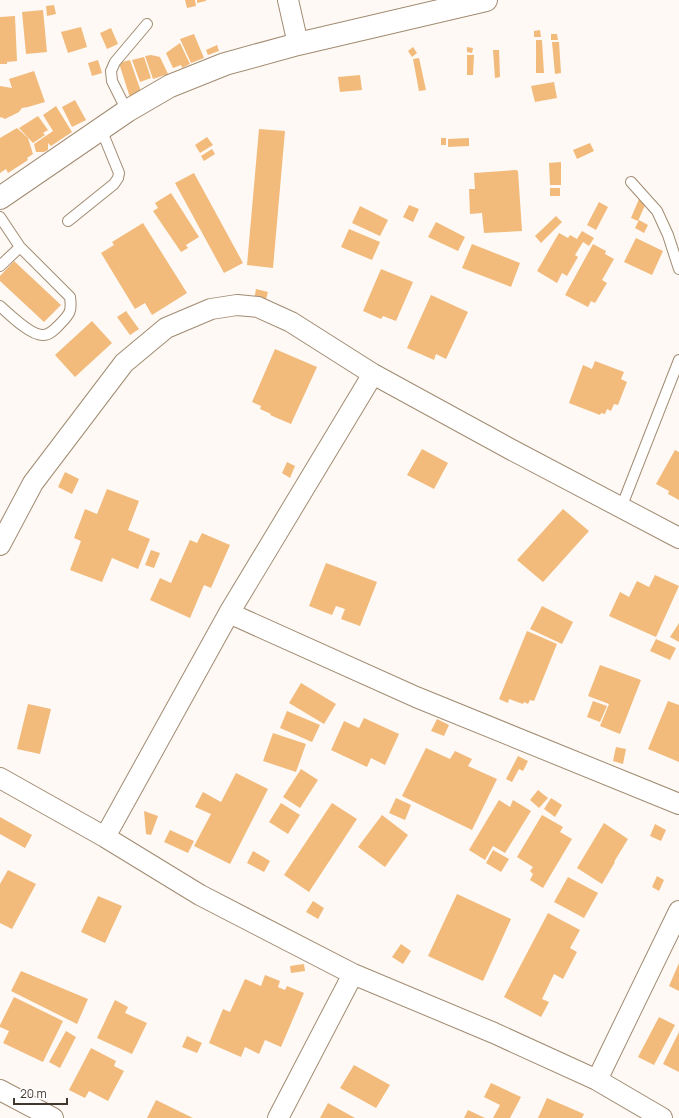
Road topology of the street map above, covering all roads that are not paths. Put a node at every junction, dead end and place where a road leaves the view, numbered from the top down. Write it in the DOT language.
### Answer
graph roads {
  1 [pos="288,0"];
  2 [pos="486,0"];
  3 [pos="147,24"];
  4 [pos="298,44"];
  5 [pos="127,111"];
  6 [pos="101,129"];
  7 [pos="631,182"];
  8 [pos="0,198"];
  9 [pos="0,217"];
  10 [pos="68,221"];
  11 [pos="20,247"];
  12 [pos="0,266"];
  13 [pos="679,269"];
  14 [pos="0,306"];
  15 [pos="679,360"];
  16 [pos="373,374"];
  17 [pos="621,508"];
  18 [pos="679,538"];
  19 [pos="0,545"];
  20 [pos="229,613"];
  21 [pos="0,778"];
  22 [pos="679,804"];
  23 [pos="105,837"];
  24 [pos="679,911"];
  25 [pos="353,974"];
  26 [pos="597,1080"];
  27 [pos="0,1090"];
  28 [pos="53,1118"];
  29 [pos="278,1118"];
  30 [pos="662,1118"];
  1 -- 4 [label="street"];
  2 -- 4 [label="street"];
  3 -- 5 [label="lane"];
  4 -- 5 [label="street"];
  5 -- 6 [label="street"];
  6 -- 8 [label="street"];
  6 -- 10 [label="lane"];
  7 -- 13 [label="lane"];
  9 -- 11 [label="lane"];
  11 -- 12 [label="lane"];
  11 -- 14 [label="lane"];
  15 -- 17 [label="lane"];
  16 -- 17 [label="street"];
  16 -- 19 [label="street"];
  16 -- 20 [label="street"];
  17 -- 18 [label="street"];
  20 -- 22 [label="street"];
  20 -- 23 [label="street"];
  21 -- 23 [label="street"];
  23 -- 25 [label="street"];
  24 -- 26 [label="street"];
  25 -- 26 [label="street"];
  25 -- 29 [label="street"];
  26 -- 30 [label="street"];
  27 -- 28 [label="street"];
}
